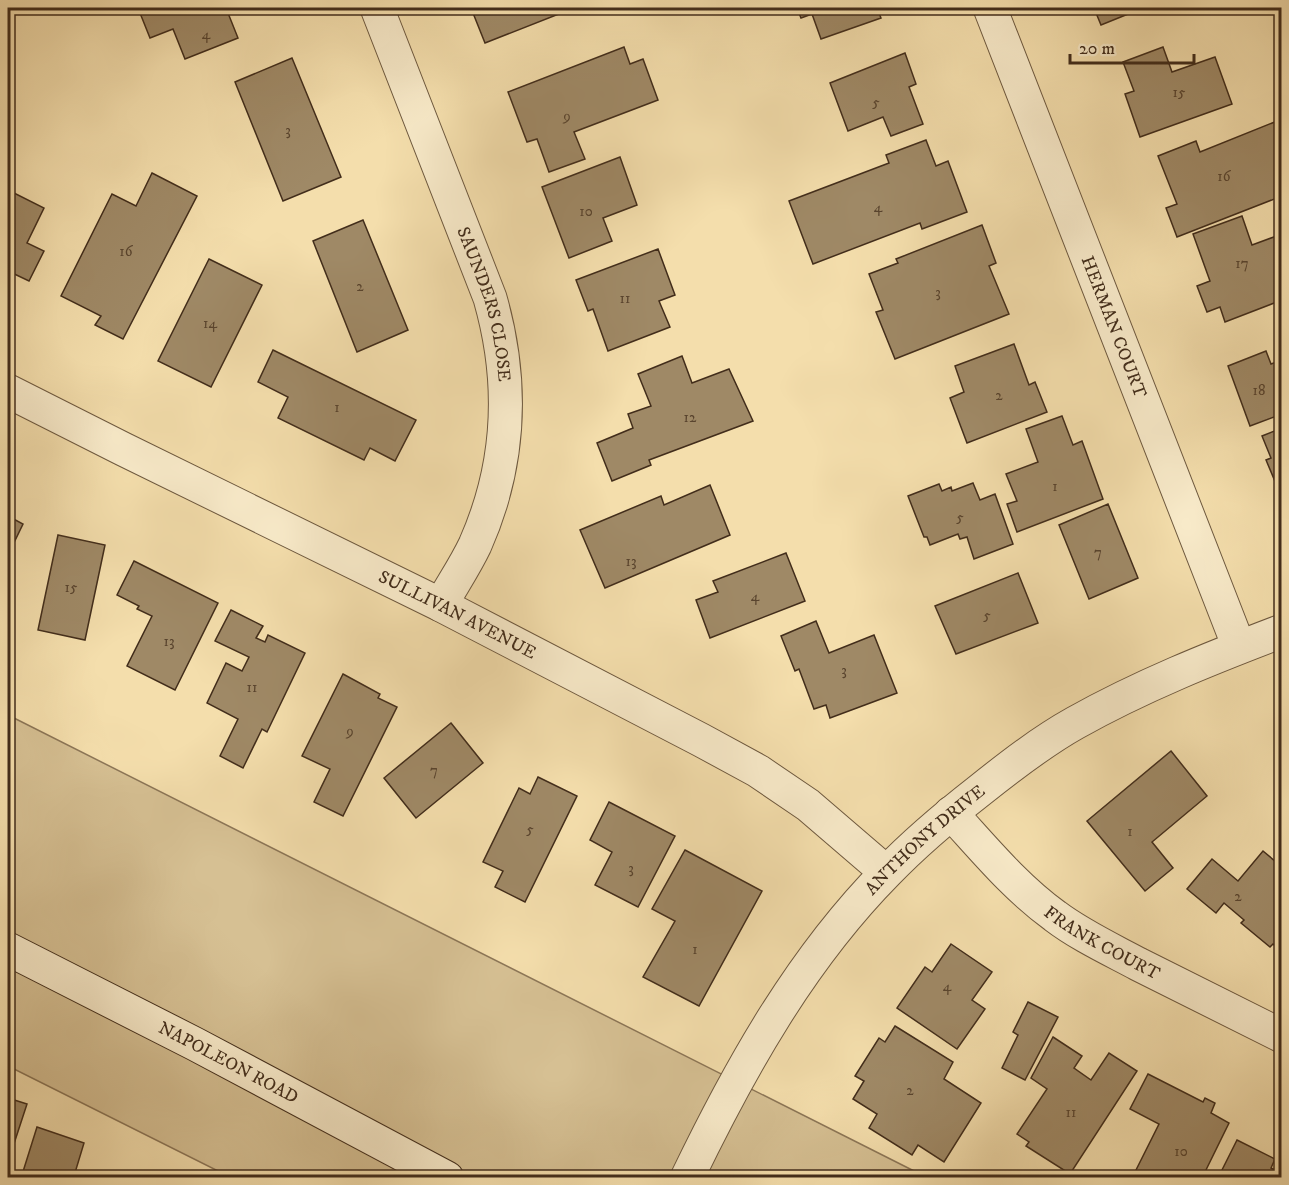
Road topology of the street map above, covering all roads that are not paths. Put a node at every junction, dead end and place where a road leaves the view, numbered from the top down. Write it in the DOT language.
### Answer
graph roads {
  1 [pos="377,8"];
  2 [pos="990,8"];
  3 [pos="8,391"];
  4 [pos="441,605"];
  5 [pos="1281,631"];
  6 [pos="1239,647"];
  7 [pos="951,813"];
  8 [pos="886,872"];
  9 [pos="8,949"];
  10 [pos="1281,1036"];
  11 [pos="447,1178"];
  12 [pos="687,1178"];
  1 -- 4 [label="street, SAUNDERS CLOSE"];
  2 -- 6 [label="street, HERMAN COURT"];
  3 -- 4 [label="street, SULLIVAN AVENUE"];
  4 -- 8 [label="street, SULLIVAN AVENUE"];
  5 -- 6 [label="street, ANTHONY DRIVE"];
  6 -- 7 [label="street, ANTHONY DRIVE"];
  7 -- 8 [label="street, ANTHONY DRIVE"];
  7 -- 10 [label="street, FRANK COURT"];
  8 -- 12 [label="street, ANTHONY DRIVE"];
  9 -- 11 [label="street, NAPOLEON ROAD"];
}
